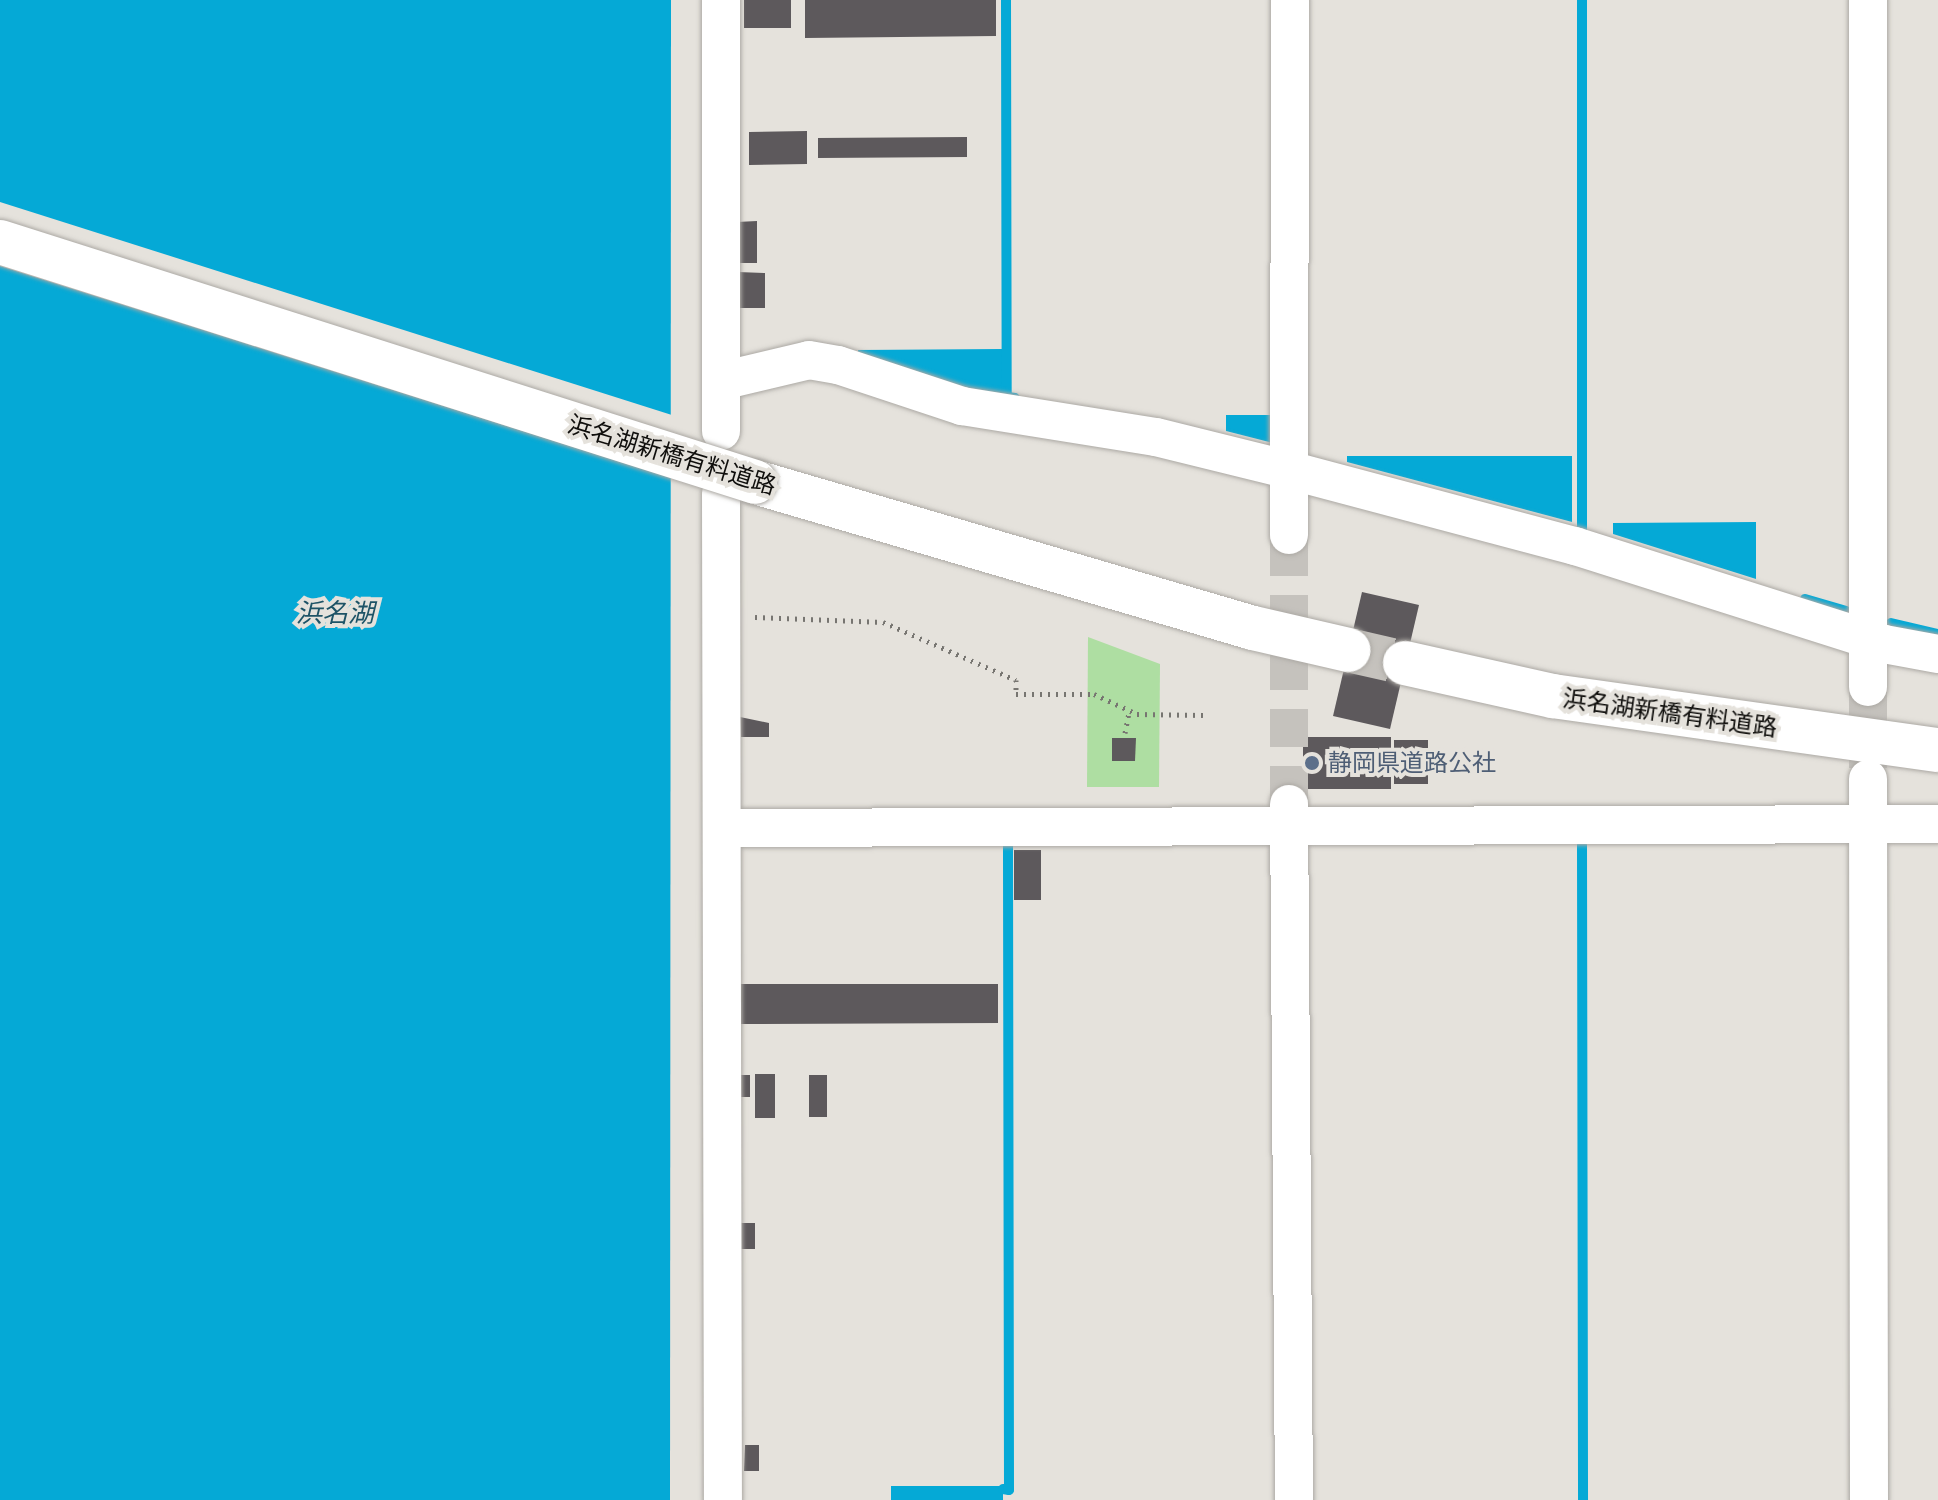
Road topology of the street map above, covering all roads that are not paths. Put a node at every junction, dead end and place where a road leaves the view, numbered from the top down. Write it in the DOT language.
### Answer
graph roads {
  1 [pos="721,0"];
  2 [pos="1290,0"];
  3 [pos="1868,0"];
  4 [pos="0,242"];
  5 [pos="721,381"];
  6 [pos="721,431"];
  7 [pos="1289,470"];
  8 [pos="738,488"];
  9 [pos="1289,535"];
  10 [pos="1868,639"];
  11 [pos="1348,650"];
  12 [pos="1938,654"];
  13 [pos="1405,663"];
  14 [pos="1868,687"];
  15 [pos="1938,750"];
  16 [pos="1868,779"];
  17 [pos="1291,815"];
  18 [pos="1868,824"];
  19 [pos="1938,824"];
  20 [pos="722,828"];
  21 [pos="723,1500"];
  22 [pos="1294,1500"];
  23 [pos="1869,1500"];
  1 -- 5 [label="street"];
  2 -- 7 [label="street"];
  3 -- 10 [label="street"];
  4 -- 8 [label="main road, 浜名湖新橋有料道路, bridge"];
  5 -- 6 [label="street"];
  5 -- 7 [label="street"];
  7 -- 9 [label="street"];
  7 -- 10 [label="street"];
  8 -- 11 [label="main road, 浜名湖新橋有料道路"];
  8 -- 20 [label="street"];
  10 -- 12 [label="street"];
  10 -- 14 [label="street"];
  13 -- 15 [label="main road, 浜名湖新橋有料道路"];
  16 -- 18 [label="street"];
  17 -- 18 [label="street"];
  17 -- 20 [label="street"];
  17 -- 22 [label="street"];
  18 -- 19 [label="street"];
  18 -- 23 [label="street"];
  20 -- 21 [label="street"];
}
